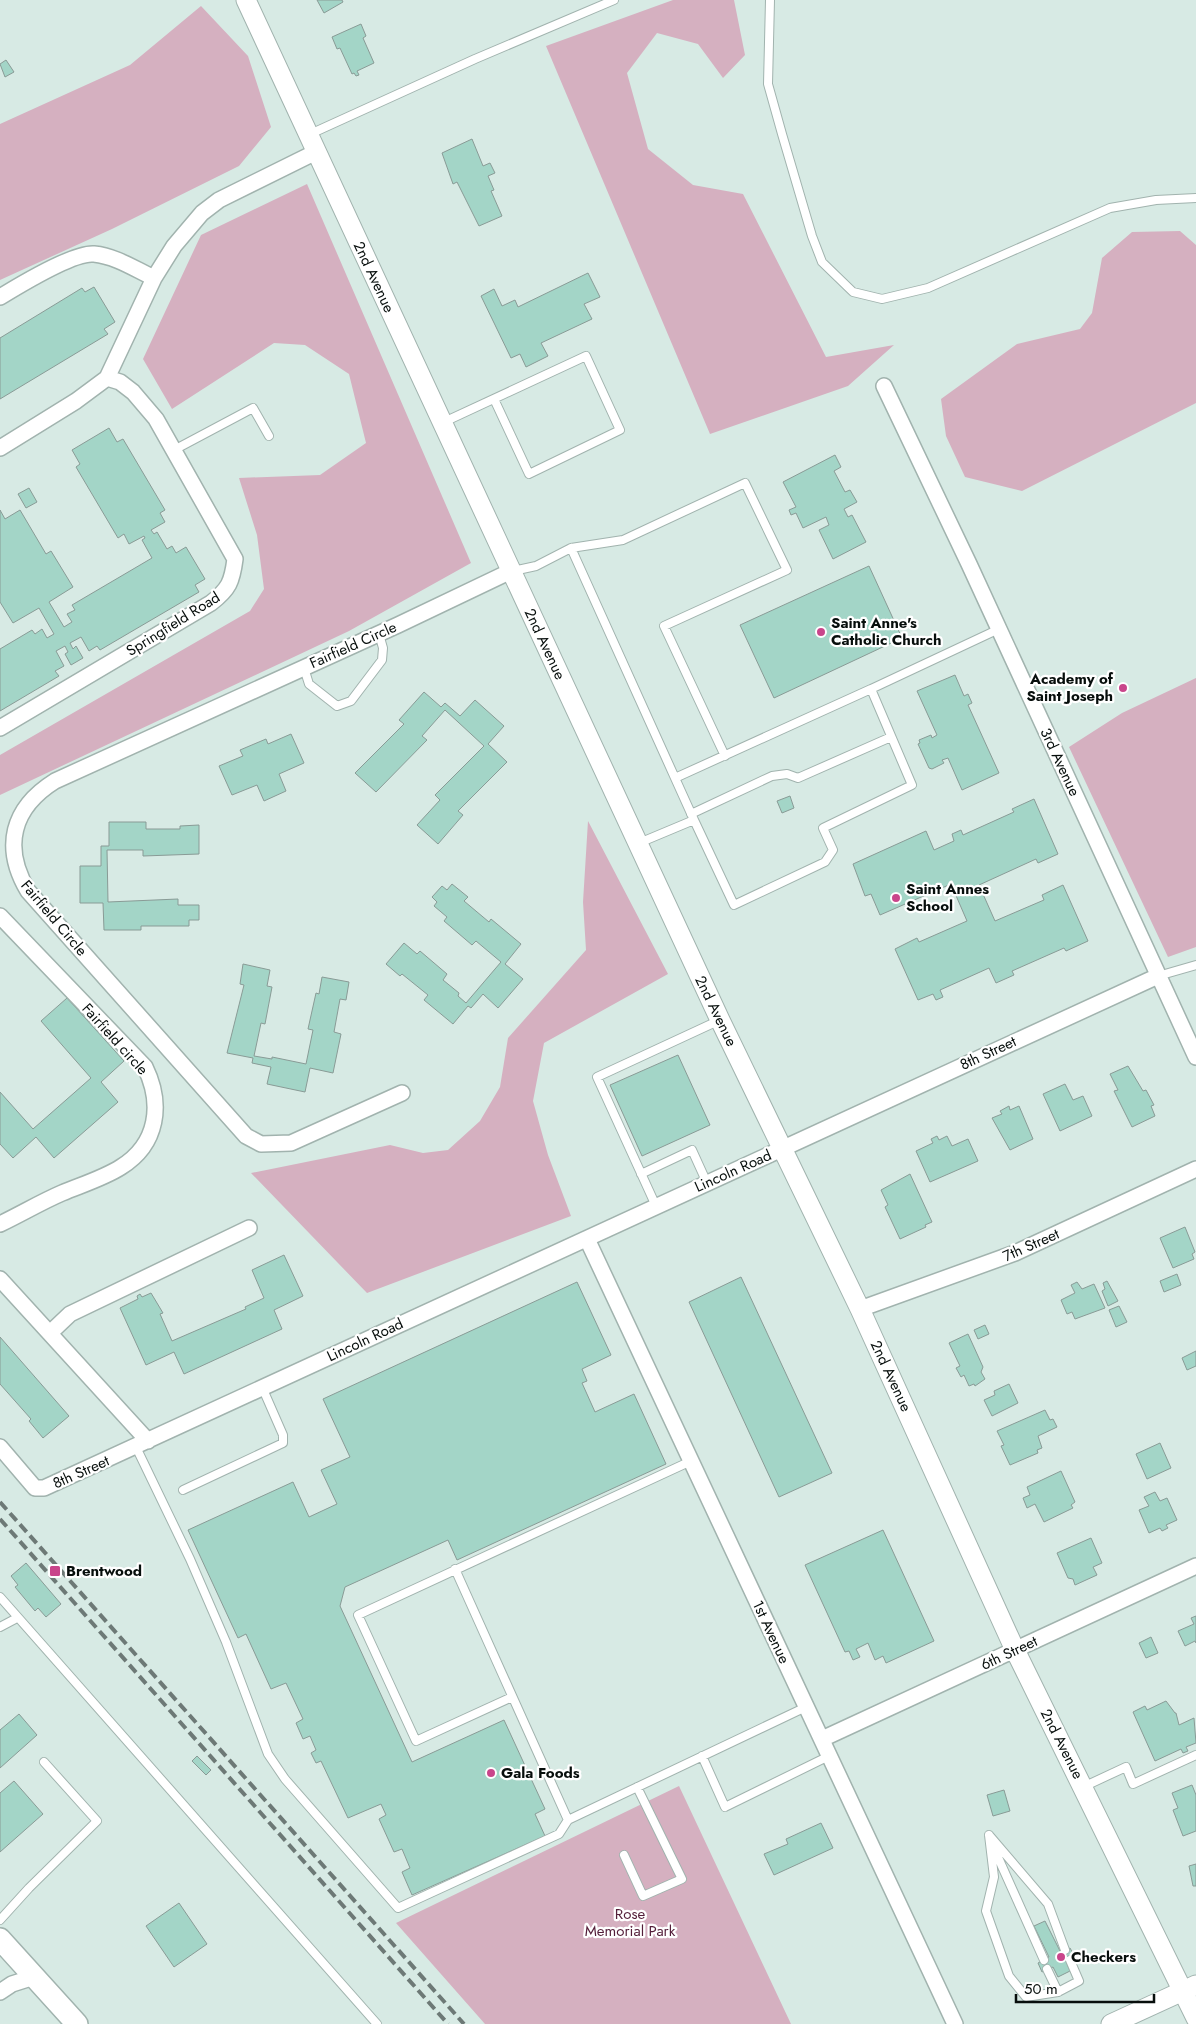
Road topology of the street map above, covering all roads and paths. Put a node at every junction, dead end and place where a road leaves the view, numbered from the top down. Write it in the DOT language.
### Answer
graph roads {
  1 [pos="246,0"];
  2 [pos="614,0"];
  3 [pos="770,0"];
  4 [pos="308,135"];
  5 [pos="316,152"];
  6 [pos="1196,198"];
  7 [pos="154,278"];
  8 [pos="0,297"];
  9 [pos="107,378"];
  10 [pos="884,386"];
  11 [pos="494,399"];
  12 [pos="442,423"];
  13 [pos="270,436"];
  14 [pos="0,448"];
  15 [pos="174,450"];
  16 [pos="571,548"];
  17 [pos="511,571"];
  18 [pos="998,629"];
  19 [pos="379,634"];
  20 [pos="304,668"];
  21 [pos="871,689"];
  22 [pos="0,728"];
  23 [pos="891,737"];
  24 [pos="724,756"];
  25 [pos="675,778"];
  26 [pos="692,817"];
  27 [pos="638,844"];
  28 [pos="0,916"];
  29 [pos="1196,965"];
  30 [pos="1158,976"];
  31 [pos="720,1020"];
  32 [pos="1196,1057"];
  33 [pos="402,1094"];
  34 [pos="783,1148"];
  35 [pos="1196,1169"];
  36 [pos="641,1174"];
  37 [pos="707,1183"];
  38 [pos="656,1206"];
  39 [pos="0,1224"];
  40 [pos="248,1228"];
  41 [pos="587,1239"];
  42 [pos="0,1279"];
  43 [pos="860,1309"];
  44 [pos="50,1333"];
  45 [pos="262,1387"];
  46 [pos="142,1444"];
  47 [pos="0,1447"];
  48 [pos="691,1461"];
  49 [pos="183,1490"];
  50 [pos="1196,1566"];
  51 [pos="455,1569"];
  52 [pos="0,1597"];
  53 [pos="17,1618"];
  54 [pos="0,1627"];
  55 [pos="1015,1650"];
  56 [pos="512,1697"];
  57 [pos="806,1707"];
  58 [pos="822,1739"];
  59 [pos="1196,1755"];
  60 [pos="702,1756"];
  61 [pos="830,1756"];
  62 [pos="44,1762"];
  63 [pos="638,1787"];
  64 [pos="1083,1787"];
  65 [pos="568,1820"];
  66 [pos="989,1835"];
  67 [pos="624,1854"];
  68 [pos="0,1920"];
  69 [pos="0,1939"];
  70 [pos="1065,1950"];
  71 [pos="1044,1960"];
  72 [pos="1070,1960"];
  73 [pos="1047,1969"];
  74 [pos="34,1977"];
  75 [pos="1190,1988"];
  76 [pos="0,1992"];
  77 [pos="1058,1992"];
  78 [pos="1196,2018"];
  79 [pos="77,2024"];
  80 [pos="377,2024"];
  81 [pos="955,2024"];
  82 [pos="1112,2024"];
  1 -- 4 [label="street, 2nd Avenue"];
  2 -- 4 [label="lane"];
  3 -- 6 [label="lane"];
  4 -- 5 [label="street, 2nd Avenue"];
  5 -- 7 [label="street"];
  5 -- 12 [label="street, 2nd Avenue"];
  7 -- 8 [label="street"];
  7 -- 9 [label="street"];
  9 -- 14 [label="street"];
  9 -- 15 [label="street, Springfield Road"];
  10 -- 18 [label="street, 3rd Avenue"];
  11 -- 11 [label="lane"];
  11 -- 12 [label="lane"];
  12 -- 17 [label="street, 2nd Avenue"];
  13 -- 15 [label="lane"];
  15 -- 22 [label="street, Springfield Road"];
  16 -- 17 [label="lane"];
  16 -- 24 [label="lane"];
  16 -- 25 [label="lane"];
  17 -- 19 [label="street, Fairfield Circle"];
  17 -- 27 [label="street, 2nd Avenue"];
  18 -- 21 [label="lane"];
  18 -- 30 [label="street, 3rd Avenue"];
  19 -- 20 [label="street, Fairfield Circle"];
  19 -- 20 [label="lane"];
  20 -- 33 [label="street, Fairfield Circle"];
  21 -- 23 [label="lane"];
  21 -- 24 [label="lane"];
  23 -- 26 [label="lane"];
  23 -- 26 [label="lane"];
  24 -- 25 [label="lane"];
  25 -- 26 [label="lane"];
  26 -- 27 [label="lane"];
  27 -- 31 [label="street, 2nd Avenue"];
  28 -- 39 [label="street, Fairfield circle"];
  29 -- 30 [label="lane, 8th Street"];
  30 -- 32 [label="street, 3rd Avenue"];
  30 -- 34 [label="street, 8th Street"];
  31 -- 34 [label="street, 2nd Avenue"];
  31 -- 36 [label="lane"];
  34 -- 37 [label="street, Lincoln Road"];
  34 -- 43 [label="street, 2nd Avenue"];
  35 -- 43 [label="street, 7th Street"];
  36 -- 37 [label="lane"];
  36 -- 38 [label="lane"];
  37 -- 38 [label="street, Lincoln Road"];
  38 -- 41 [label="street, Lincoln Road"];
  40 -- 44 [label="street"];
  41 -- 45 [label="street, Lincoln Road"];
  41 -- 48 [label="street, 1st Avenue"];
  42 -- 44 [label="street"];
  43 -- 55 [label="street, 2nd Avenue"];
  44 -- 46 [label="street"];
  45 -- 46 [label="street, Lincoln Road"];
  45 -- 49 [label="lane"];
  46 -- 47 [label="street, 8th Street"];
  46 -- 65 [label="lane"];
  48 -- 51 [label="lane"];
  48 -- 57 [label="street, 1st Avenue"];
  50 -- 55 [label="street, 6th Street"];
  51 -- 56 [label="lane"];
  51 -- 56 [label="lane"];
  52 -- 53 [label="lane"];
  53 -- 54 [label="lane"];
  53 -- 80 [label="lane"];
  55 -- 58 [label="street, 6th Street"];
  55 -- 64 [label="street, 2nd Avenue"];
  56 -- 65 [label="lane"];
  57 -- 58 [label="street, 1st Avenue"];
  57 -- 60 [label="lane"];
  58 -- 61 [label="street, 1st Avenue"];
  59 -- 64 [label="lane"];
  60 -- 61 [label="lane"];
  60 -- 63 [label="lane"];
  61 -- 81 [label="street, 1st Avenue"];
  62 -- 68 [label="lane"];
  63 -- 65 [label="lane"];
  63 -- 67 [label="lane"];
  64 -- 75 [label="street, 2nd Avenue"];
  66 -- 70 [label="lane"];
  66 -- 71 [label="lane"];
  66 -- 77 [label="lane"];
  69 -- 74 [label="main road"];
  72 -- 77 [label="lane"];
  73 -- 77 [label="lane"];
  74 -- 76 [label="street"];
  74 -- 79 [label="main road"];
  75 -- 78 [label="street, 2nd Avenue"];
  75 -- 82 [label="street"];
}
